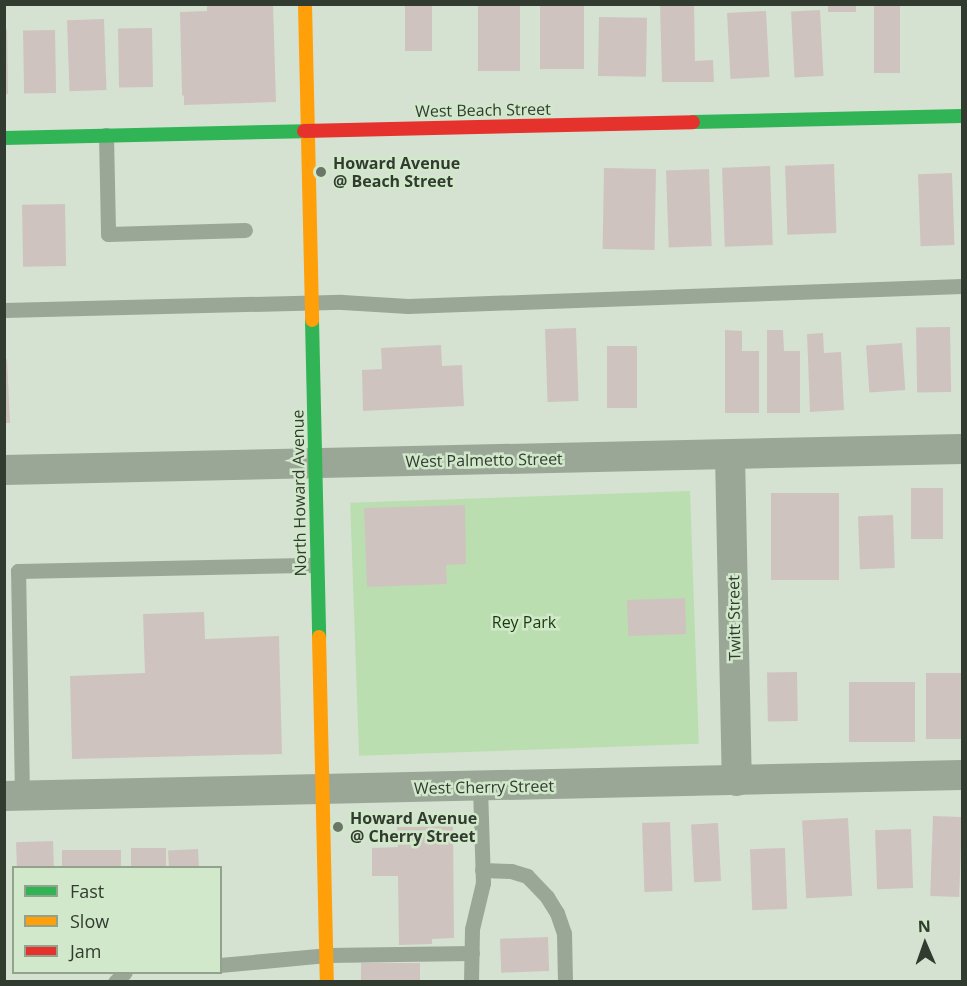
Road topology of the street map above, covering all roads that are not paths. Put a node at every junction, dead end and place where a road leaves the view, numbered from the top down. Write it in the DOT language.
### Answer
graph roads {
  1 [pos="305,4"];
  2 [pos="963,116"];
  3 [pos="308,131"];
  4 [pos="106,135"];
  5 [pos="4,138"];
  6 [pos="244,230"];
  7 [pos="963,286"];
  8 [pos="312,303"];
  9 [pos="4,310"];
  10 [pos="963,449"];
  11 [pos="730,454"];
  12 [pos="315,463"];
  13 [pos="4,470"];
  14 [pos="316,565"];
  15 [pos="963,775"];
  16 [pos="737,781"];
  17 [pos="480,787"];
  18 [pos="323,791"];
  19 [pos="13,796"];
  20 [pos="482,870"];
  21 [pos="471,953"];
  22 [pos="327,955"];
  23 [pos="222,965"];
  24 [pos="327,981"];
  25 [pos="471,981"];
  26 [pos="565,981"];
  1 -- 3 [label="main road, North Howard Avenue"];
  2 -- 3 [label="main road, West Beach Street"];
  3 -- 4 [label="main road, West Beach Street"];
  3 -- 8 [label="main road, North Howard Avenue"];
  4 -- 5 [label="main road, West Beach Street"];
  4 -- 6 [label="lane"];
  7 -- 8 [label="lane"];
  8 -- 9 [label="lane"];
  8 -- 12 [label="main road, North Howard Avenue"];
  10 -- 11 [label="street, West Palmetto Street"];
  11 -- 12 [label="street, West Palmetto Street"];
  11 -- 16 [label="street, Twitt Street"];
  12 -- 13 [label="street, West Palmetto Street"];
  12 -- 14 [label="main road, North Howard Avenue"];
  14 -- 18 [label="main road, North Howard Avenue"];
  14 -- 19 [label="lane"];
  15 -- 16 [label="street, West Cherry Street"];
  16 -- 17 [label="street, West Cherry Street"];
  17 -- 18 [label="street, West Cherry Street"];
  17 -- 20 [label="lane"];
  18 -- 19 [label="street, West Cherry Street"];
  18 -- 22 [label="main road, North Howard Avenue"];
  20 -- 21 [label="lane"];
  20 -- 26 [label="lane"];
  21 -- 22 [label="lane"];
  21 -- 25 [label="lane"];
  22 -- 23 [label="lane"];
  22 -- 24 [label="main road, North Howard Avenue"];
}
